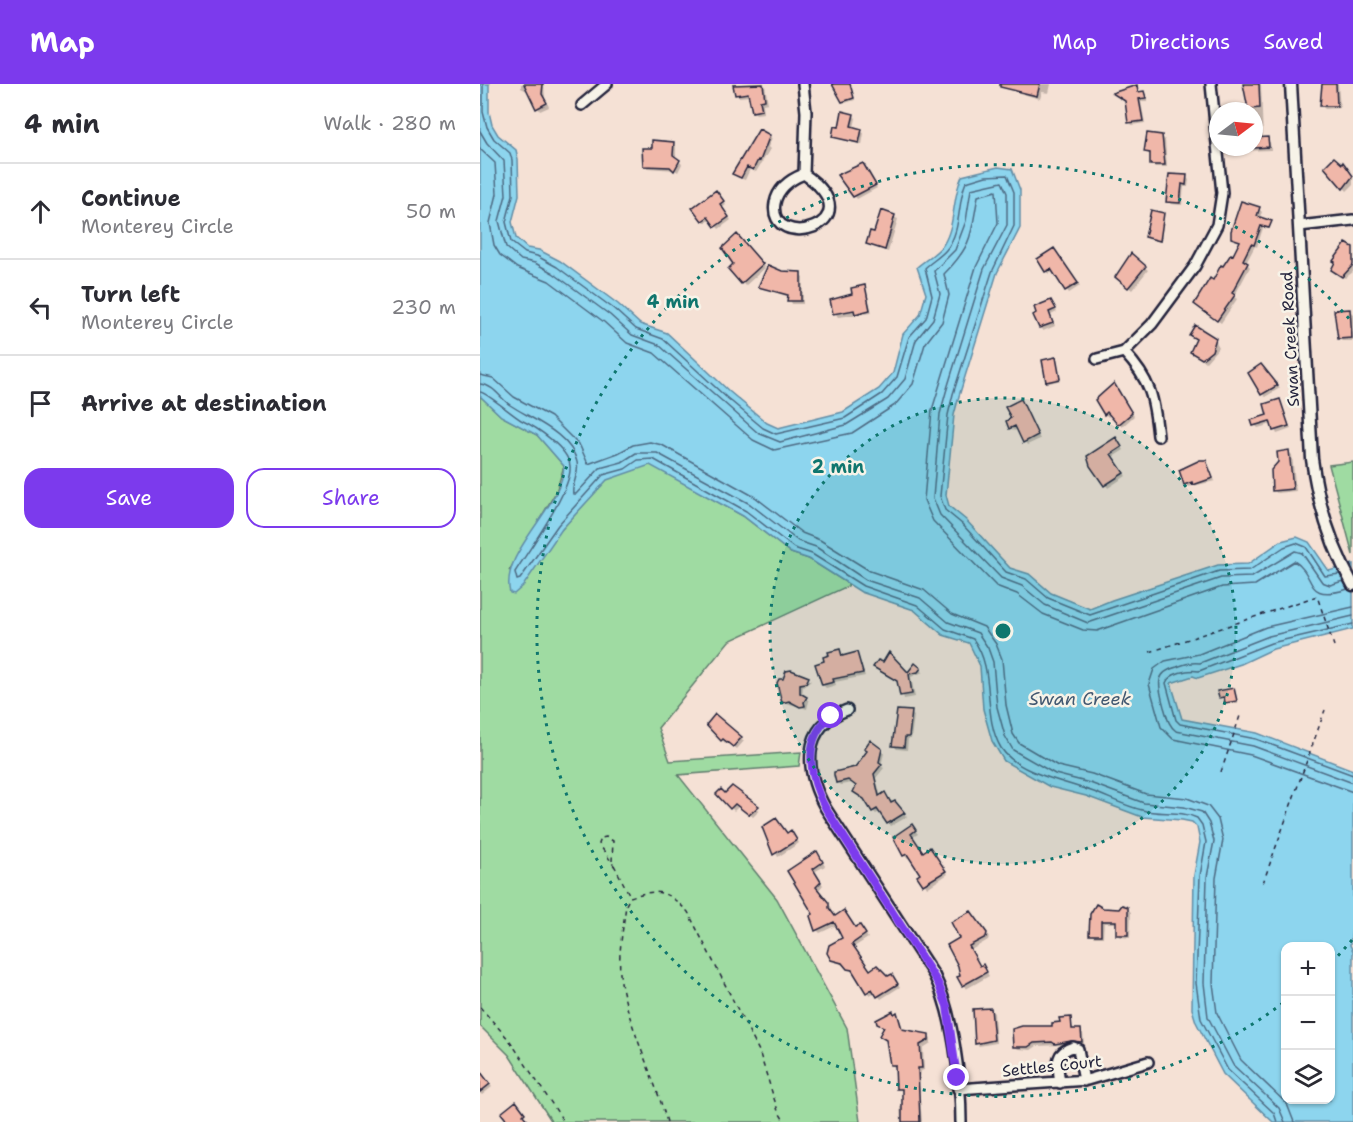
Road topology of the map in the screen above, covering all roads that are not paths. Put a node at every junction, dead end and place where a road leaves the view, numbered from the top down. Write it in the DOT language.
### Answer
graph roads {
  1 [pos="607,84"];
  2 [pos="803,84"];
  3 [pos="1211,84"];
  4 [pos="1291,84"];
  5 [pos="582,105"];
  6 [pos="804,174"];
  7 [pos="1353,220"];
  8 [pos="1299,226"];
  9 [pos="1124,352"];
  10 [pos="1097,359"];
  11 [pos="1158,436"];
  12 [pos="1353,585"];
  13 [pos="847,710"];
  14 [pos="1148,1062"];
  15 [pos="1084,1081"];
  16 [pos="1060,1083"];
  17 [pos="958,1089"];
  18 [pos="961,1122"];
  1 -- 5 [label="street"];
  2 -- 6 [label="street"];
  3 -- 9 [label="street"];
  4 -- 8 [label="street, Swan Creek Road"];
  6 -- 6 [label="street"];
  7 -- 8 [label="street"];
  8 -- 12 [label="street, Swan Creek Road"];
  9 -- 10 [label="street"];
  9 -- 11 [label="street"];
  13 -- 17 [label="street"];
  14 -- 15 [label="street, Settles Court"];
  15 -- 16 [label="street, Settles Court"];
  15 -- 16 [label="street"];
  16 -- 17 [label="street, Settles Court"];
  17 -- 18 [label="street"];
}
